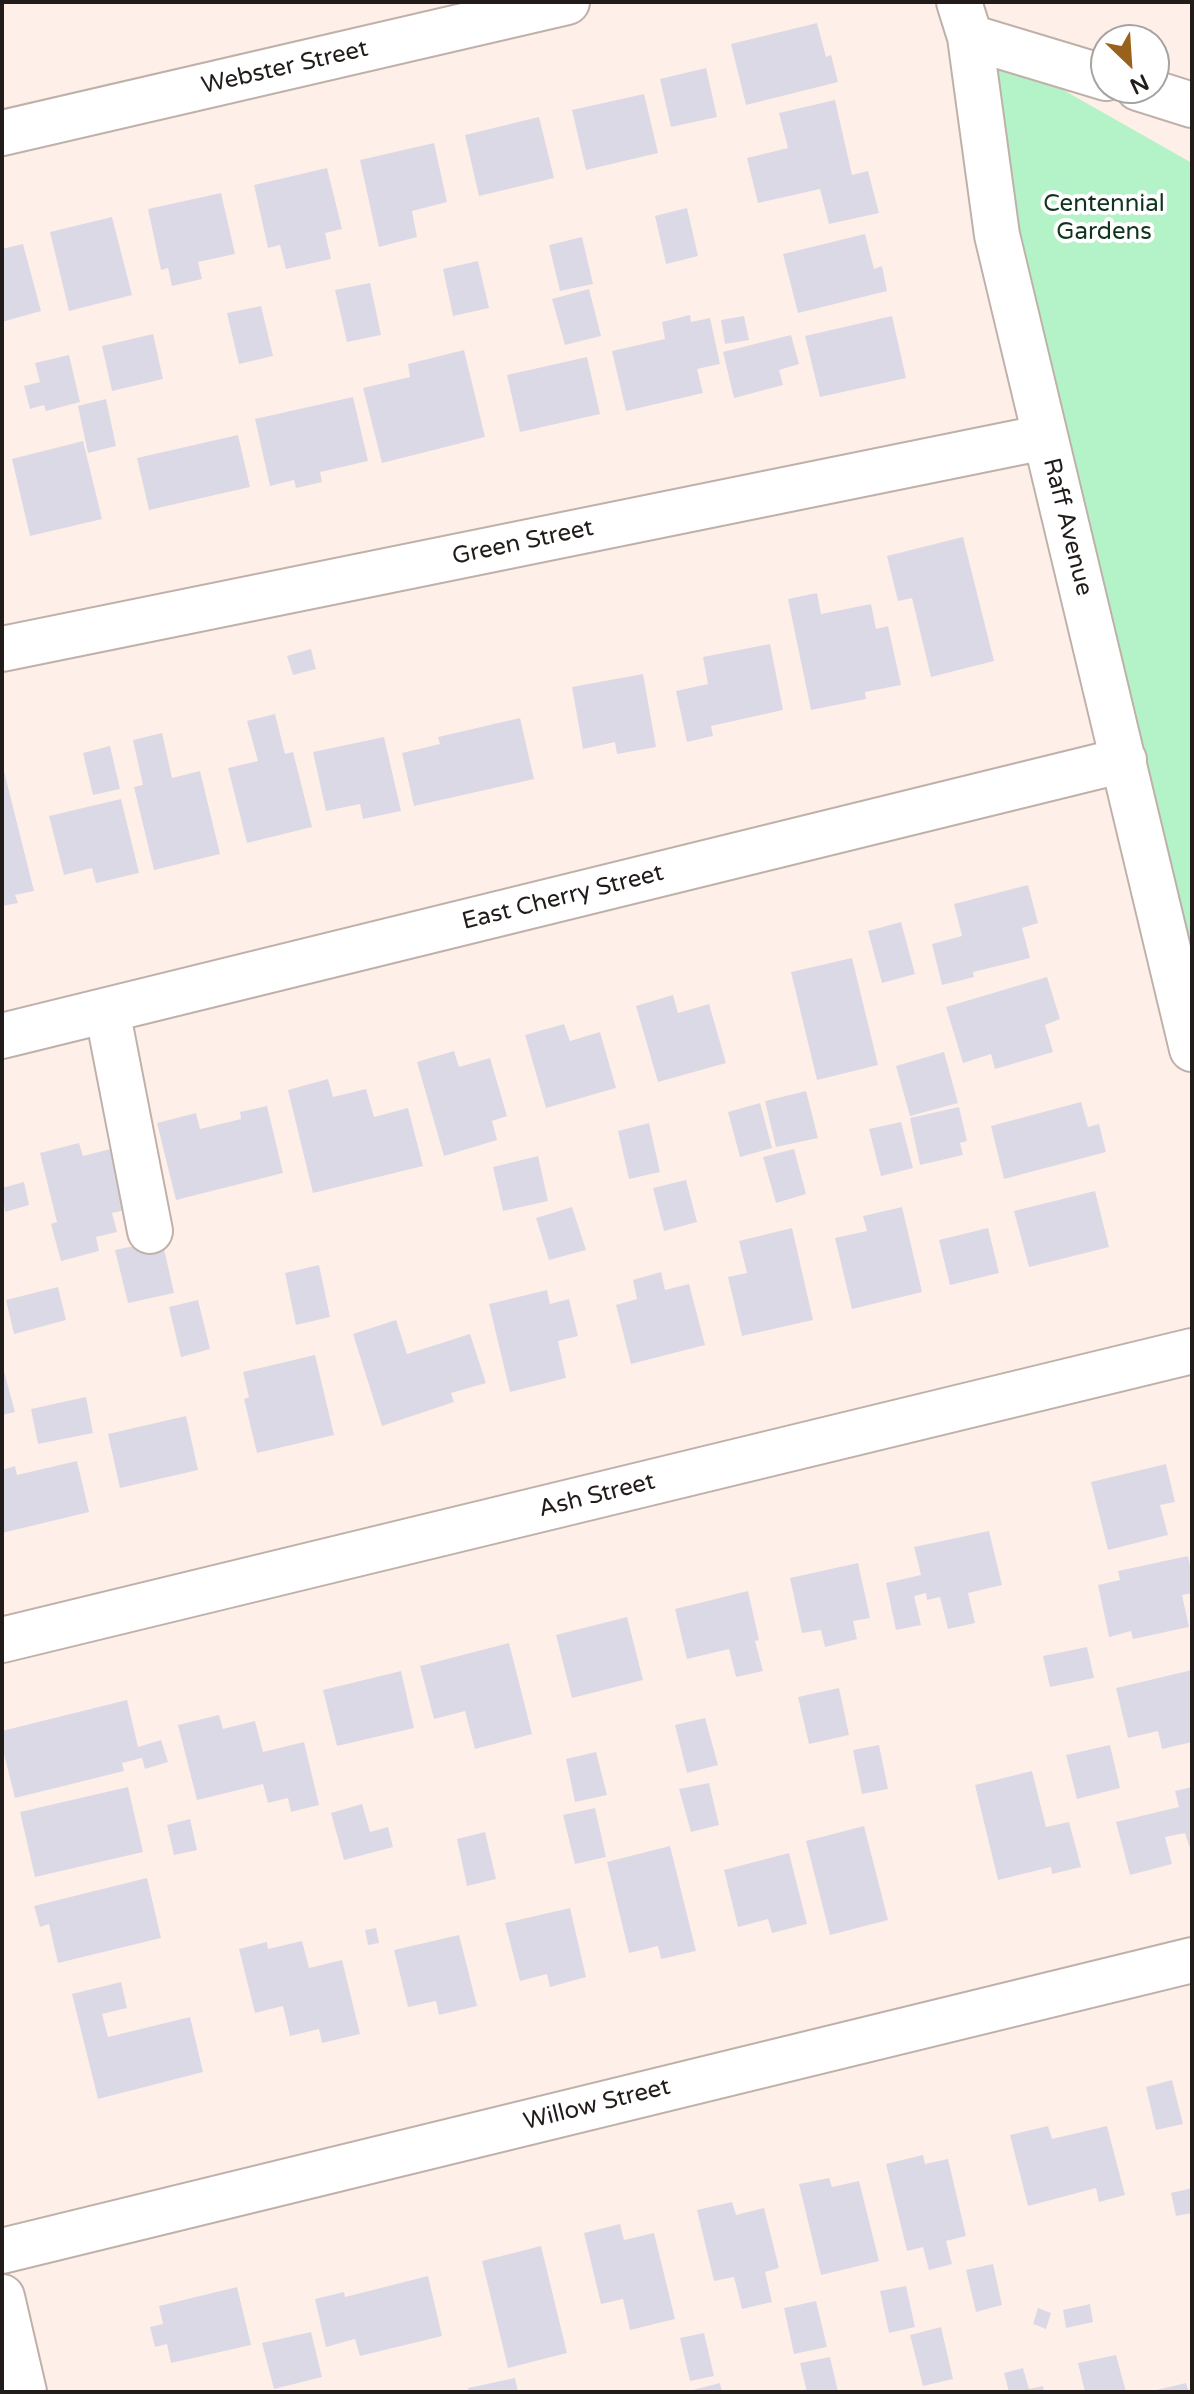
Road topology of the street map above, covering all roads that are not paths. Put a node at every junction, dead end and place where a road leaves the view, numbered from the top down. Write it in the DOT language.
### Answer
graph roads {
  1 [pos="567,2"];
  2 [pos="965,20"];
  3 [pos="1090,71"];
  4 [pos="1170,98"];
  5 [pos="1192,105"];
  6 [pos="2,133"];
  7 [pos="1045,437"];
  8 [pos="2,649"];
  9 [pos="1124,760"];
  10 [pos="107,1010"];
  11 [pos="2,1036"];
  12 [pos="1192,1049"];
  13 [pos="150,1231"];
  14 [pos="1192,1351"];
  15 [pos="2,1640"];
  16 [pos="1192,1960"];
  17 [pos="2,2251"];
  18 [pos="2,2297"];
  19 [pos="24,2392"];
  1 -- 6 [label="street, Webster Street"];
  2 -- 3 [label="street"];
  2 -- 7 [label="street, Raff Avenue"];
  4 -- 5 [label="street"];
  7 -- 8 [label="street, Green Street"];
  7 -- 9 [label="street, Raff Avenue"];
  9 -- 10 [label="street, East Cherry Street"];
  9 -- 12 [label="street, Raff Avenue"];
  10 -- 11 [label="street, East Cherry Street"];
  10 -- 13 [label="street"];
  14 -- 15 [label="street, Ash Street"];
  16 -- 17 [label="street, Willow Street"];
  18 -- 19 [label="street"];
}
